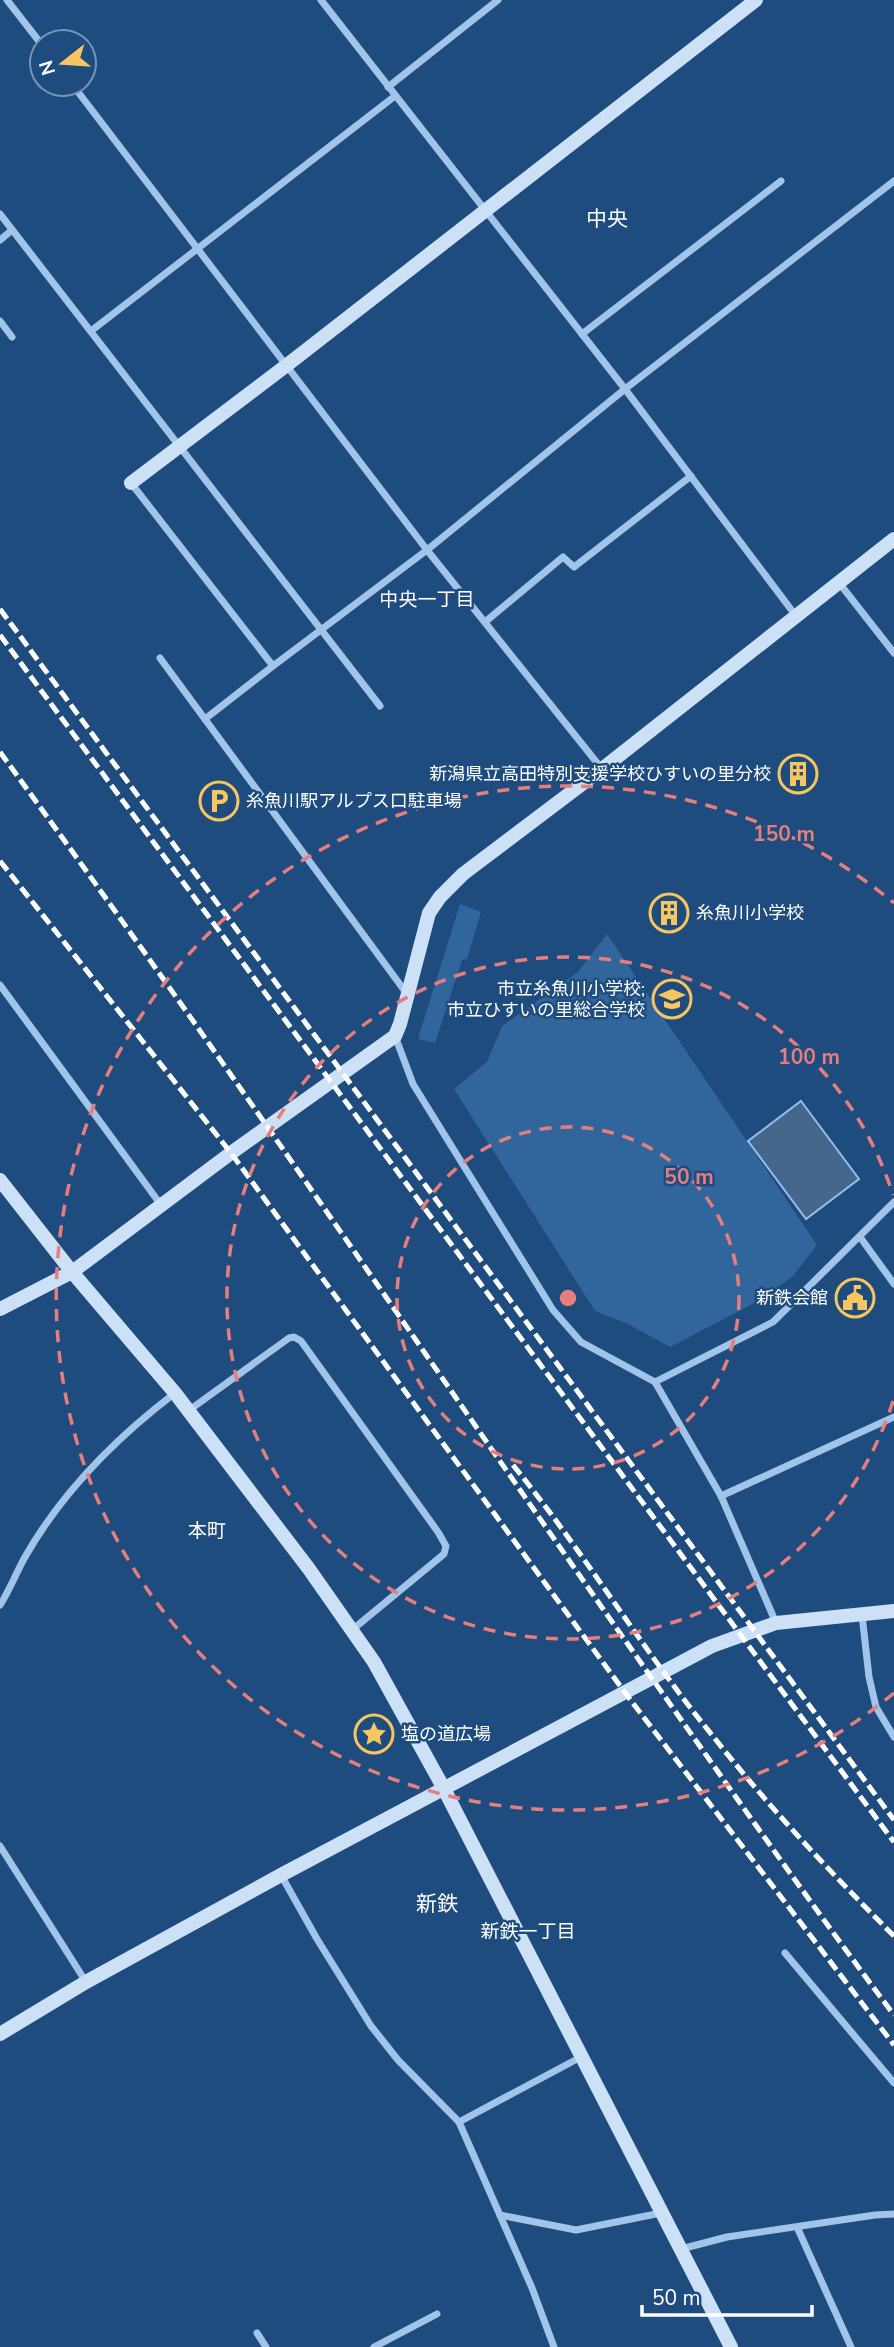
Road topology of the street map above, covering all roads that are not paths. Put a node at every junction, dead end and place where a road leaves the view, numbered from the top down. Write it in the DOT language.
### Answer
graph roads {
  1 [pos="8,0"];
  2 [pos="321,0"];
  3 [pos="498,0"];
  4 [pos="756,0"];
  5 [pos="29,28"];
  6 [pos="388,87"];
  7 [pos="395,96"];
  8 [pos="83,98"];
  9 [pos="781,181"];
  10 [pos="894,181"];
  11 [pos="485,209"];
  12 [pos="0,214"];
  13 [pos="12,230"];
  14 [pos="0,240"];
  15 [pos="197,249"];
  16 [pos="0,321"];
  17 [pos="91,331"];
  18 [pos="582,334"];
  19 [pos="12,337"];
  20 [pos="287,365"];
  21 [pos="625,389"];
  22 [pos="180,446"];
  23 [pos="691,476"];
  24 [pos="131,483"];
  25 [pos="894,539"];
  26 [pos="426,550"];
  27 [pos="839,584"];
  28 [pos="796,616"];
  29 [pos="485,622"];
  30 [pos="320,629"];
  31 [pos="894,653"];
  32 [pos="160,658"];
  33 [pos="273,666"];
  34 [pos="380,706"];
  35 [pos="205,719"];
  36 [pos="602,769"];
  37 [pos="0,985"];
  38 [pos="408,994"];
  39 [pos="395,1036"];
  40 [pos="0,1180"];
  41 [pos="894,1202"];
  42 [pos="161,1206"];
  43 [pos="860,1237"];
  44 [pos="72,1272"];
  45 [pos="894,1284"];
  46 [pos="0,1309"];
  47 [pos="655,1382"];
  48 [pos="174,1393"];
  49 [pos="188,1411"];
  50 [pos="894,1418"];
  51 [pos="721,1496"];
  52 [pos="0,1605"];
  53 [pos="894,1611"];
  54 [pos="862,1615"];
  55 [pos="776,1623"];
  56 [pos="352,1630"];
  57 [pos="894,1737"];
  58 [pos="443,1787"];
  59 [pos="0,1846"];
  60 [pos="281,1875"];
  61 [pos="785,1953"];
  62 [pos="86,1982"];
  63 [pos="0,2034"];
  64 [pos="582,2057"];
  65 [pos="894,2083"];
  66 [pos="459,2122"];
  67 [pos="662,2213"];
  68 [pos="894,2214"];
  69 [pos="500,2216"];
  70 [pos="797,2227"];
  71 [pos="681,2249"];
  72 [pos="437,2314"];
  73 [pos="257,2333"];
  74 [pos="266,2347"];
  75 [pos="374,2347"];
  76 [pos="554,2347"];
  77 [pos="731,2347"];
  78 [pos="851,2347"];
  1 -- 5 [label="street"];
  2 -- 6 [label="street"];
  3 -- 6 [label="street"];
  4 -- 11 [label="street"];
  6 -- 7 [label="street"];
  7 -- 11 [label="street"];
  7 -- 15 [label="street"];
  8 -- 15 [label="street"];
  9 -- 18 [label="street"];
  10 -- 21 [label="street"];
  11 -- 18 [label="street"];
  11 -- 20 [label="street"];
  12 -- 13 [label="street"];
  13 -- 14 [label="street"];
  13 -- 17 [label="street"];
  15 -- 17 [label="street"];
  15 -- 20 [label="street"];
  16 -- 19 [label="street"];
  17 -- 22 [label="street"];
  18 -- 21 [label="street"];
  20 -- 22 [label="street"];
  20 -- 26 [label="street"];
  21 -- 23 [label="street"];
  21 -- 26 [label="street"];
  22 -- 24 [label="street"];
  22 -- 30 [label="street"];
  23 -- 28 [label="street"];
  23 -- 29 [label="street"];
  24 -- 33 [label="street"];
  25 -- 27 [label="street"];
  26 -- 29 [label="street"];
  26 -- 30 [label="street"];
  27 -- 28 [label="street"];
  27 -- 31 [label="street"];
  28 -- 36 [label="street"];
  29 -- 36 [label="street"];
  30 -- 33 [label="street"];
  30 -- 34 [label="street"];
  32 -- 35 [label="street"];
  33 -- 35 [label="street"];
  35 -- 38 [label="street"];
  36 -- 38 [label="street"];
  37 -- 42 [label="street"];
  38 -- 39 [label="street"];
  39 -- 42 [label="street"];
  39 -- 47 [label="street"];
  40 -- 44 [label="street"];
  41 -- 43 [label="street"];
  42 -- 44 [label="street"];
  43 -- 45 [label="street"];
  43 -- 47 [label="street"];
  44 -- 46 [label="street"];
  44 -- 48 [label="street"];
  47 -- 51 [label="street"];
  48 -- 49 [label="street"];
  48 -- 52 [label="street"];
  49 -- 56 [label="street"];
  49 -- 56 [label="street"];
  50 -- 51 [label="street"];
  51 -- 55 [label="street"];
  53 -- 54 [label="street"];
  54 -- 55 [label="street"];
  54 -- 57 [label="street"];
  55 -- 58 [label="street"];
  56 -- 58 [label="street"];
  58 -- 60 [label="street"];
  58 -- 64 [label="street"];
  59 -- 62 [label="street"];
  60 -- 62 [label="street"];
  60 -- 66 [label="street"];
  61 -- 65 [label="street"];
  62 -- 63 [label="street"];
  64 -- 66 [label="street"];
  64 -- 67 [label="street"];
  66 -- 69 [label="street"];
  67 -- 69 [label="street"];
  67 -- 71 [label="street"];
  68 -- 70 [label="street"];
  69 -- 76 [label="street"];
  70 -- 71 [label="street"];
  70 -- 78 [label="street"];
  71 -- 77 [label="street"];
  72 -- 75 [label="street"];
  73 -- 74 [label="street"];
}
